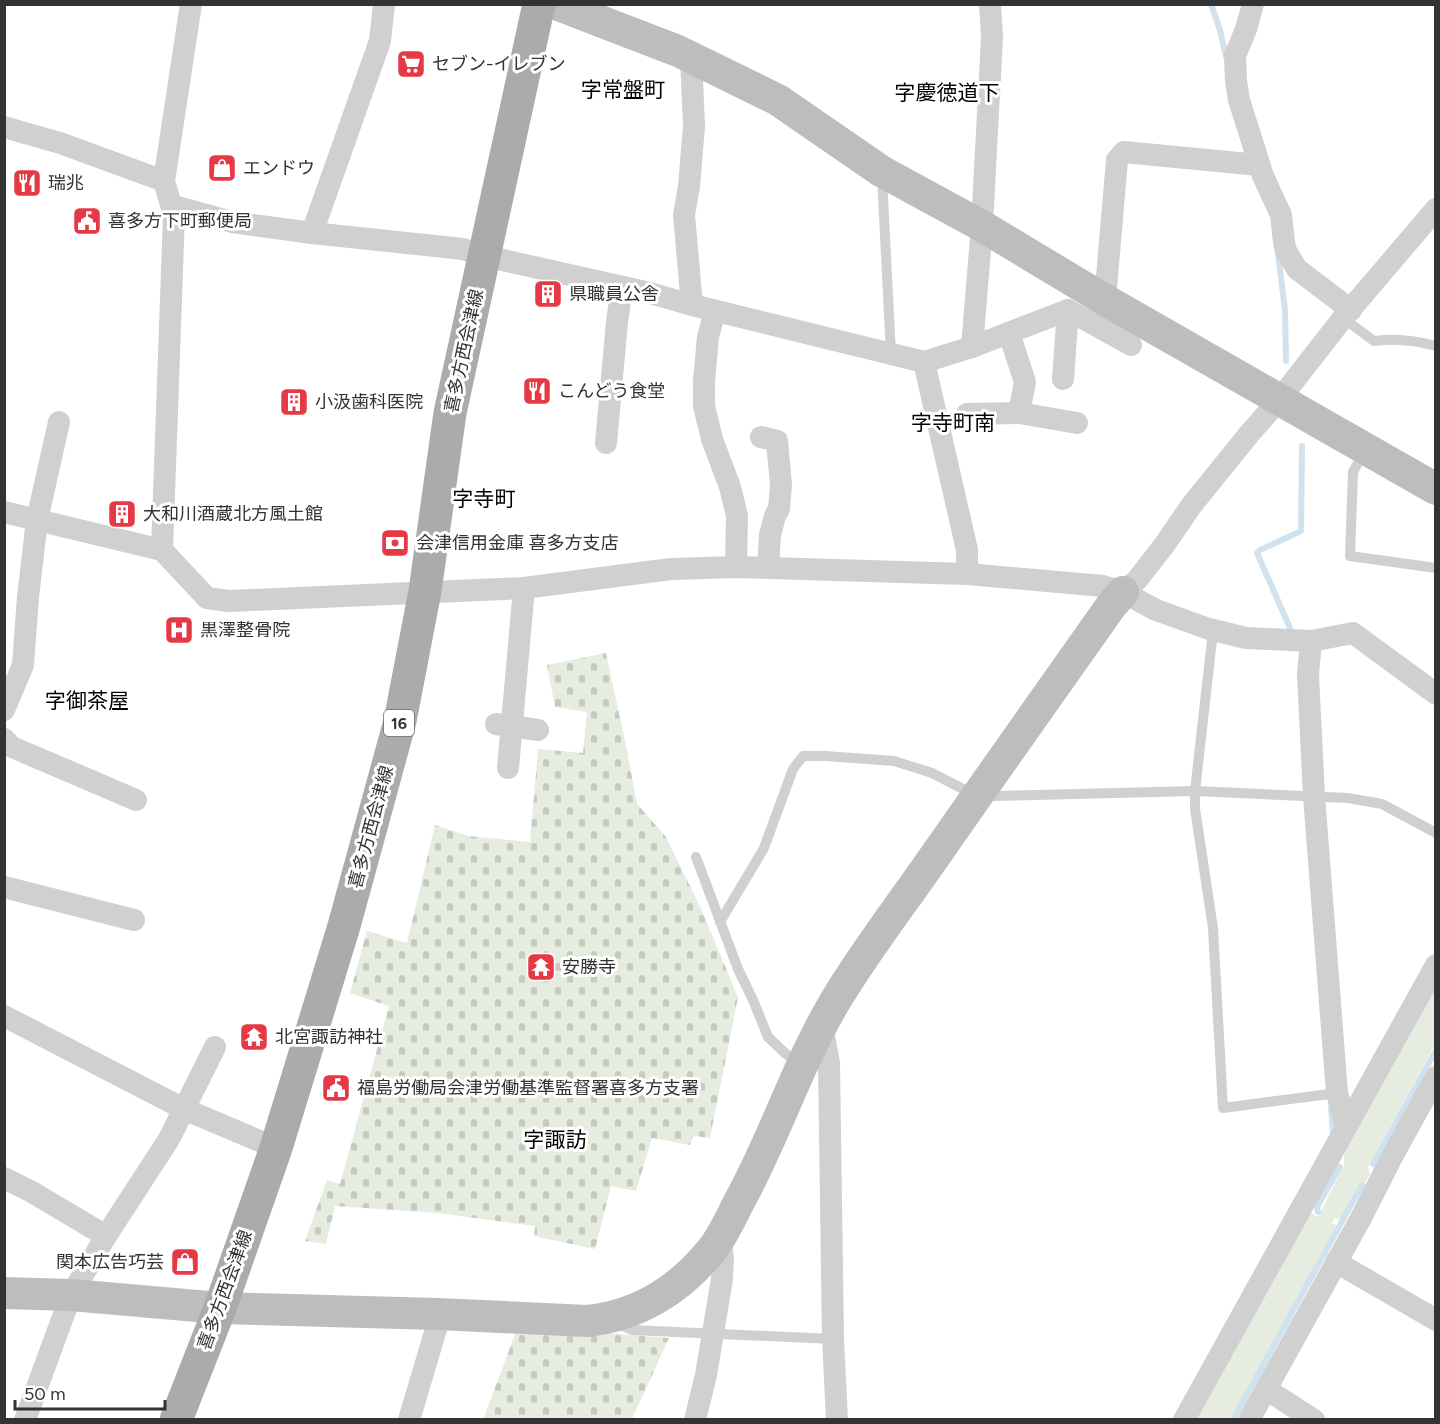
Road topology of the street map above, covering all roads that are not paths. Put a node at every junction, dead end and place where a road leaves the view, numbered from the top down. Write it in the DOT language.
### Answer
graph roads {
  1 [pos="191,4"];
  2 [pos="384,4"];
  3 [pos="539,4"];
  4 [pos="556,4"];
  5 [pos="990,4"];
  6 [pos="1253,4"];
  7 [pos="691,57"];
  8 [pos="4,127"];
  9 [pos="1259,165"];
  10 [pos="881,171"];
  11 [pos="164,181"];
  12 [pos="1436,208"];
  13 [pos="172,210"];
  14 [pos="982,226"];
  15 [pos="312,233"];
  16 [pos="484,256"];
  17 [pos="622,287"];
  18 [pos="1106,300"];
  19 [pos="692,305"];
  20 [pos="1068,310"];
  21 [pos="715,311"];
  22 [pos="1347,314"];
  23 [pos="1009,333"];
  24 [pos="1131,345"];
  25 [pos="1436,346"];
  26 [pos="972,347"];
  27 [pos="891,354"];
  28 [pos="924,362"];
  29 [pos="1063,379"];
  30 [pos="1279,400"];
  31 [pos="1019,413"];
  32 [pos="968,414"];
  33 [pos="59,422"];
  34 [pos="1077,423"];
  35 [pos="761,437"];
  36 [pos="606,443"];
  37 [pos="1365,449"];
  38 [pos="1436,489"];
  39 [pos="4,512"];
  40 [pos="37,520"];
  41 [pos="162,550"];
  42 [pos="736,567"];
  43 [pos="768,568"];
  44 [pos="1436,568"];
  45 [pos="967,574"];
  46 [pos="524,588"];
  47 [pos="426,591"];
  48 [pos="1123,592"];
  49 [pos="1213,631"];
  50 [pos="1311,641"];
  51 [pos="1436,694"];
  52 [pos="4,710"];
  53 [pos="504,725"];
  54 [pos="538,730"];
  55 [pos="4,739"];
  56 [pos="508,768"];
  57 [pos="1195,790"];
  58 [pos="979,793"];
  59 [pos="1314,796"];
  60 [pos="136,800"];
  61 [pos="1436,832"];
  62 [pos="696,857"];
  63 [pos="4,887"];
  64 [pos="134,920"];
  65 [pos="720,922"];
  66 [pos="1436,965"];
  67 [pos="4,1016"];
  68 [pos="822,1025"];
  69 [pos="215,1047"];
  70 [pos="801,1065"];
  71 [pos="1436,1077"];
  72 [pos="1337,1093"];
  73 [pos="184,1109"];
  74 [pos="1346,1126"];
  75 [pos="276,1148"];
  76 [pos="4,1178"];
  77 [pos="106,1236"];
  78 [pos="720,1238"];
  79 [pos="1336,1262"];
  80 [pos="4,1293"];
  81 [pos="71,1295"];
  82 [pos="220,1308"];
  83 [pos="438,1314"];
  84 [pos="606,1319"];
  85 [pos="1435,1319"];
  86 [pos="713,1335"];
  87 [pos="832,1340"];
  88 [pos="1266,1389"];
  89 [pos="25,1419"];
  90 [pos="176,1419"];
  91 [pos="409,1419"];
  92 [pos="695,1419"];
  93 [pos="837,1419"];
  94 [pos="1184,1419"];
  95 [pos="1249,1419"];
  96 [pos="1314,1419"];
  1 -- 11 [label="street"];
  2 -- 15 [label="street"];
  3 -- 16 [label="main road, 喜多方西会津線 / 16"];
  4 -- 7 [label="street"];
  5 -- 14 [label="street"];
  6 -- 9 [label="street"];
  7 -- 10 [label="street"];
  7 -- 19 [label="street"];
  8 -- 11 [label="street"];
  9 -- 18 [label="street"];
  9 -- 22 [label="street"];
  10 -- 14 [label="street"];
  10 -- 27 [label="lane"];
  11 -- 13 [label="street"];
  12 -- 22 [label="street"];
  13 -- 15 [label="street"];
  13 -- 41 [label="street"];
  14 -- 18 [label="street"];
  14 -- 26 [label="street"];
  15 -- 16 [label="street"];
  16 -- 17 [label="street"];
  16 -- 47 [label="main road, 喜多方西会津線 / 16"];
  17 -- 19 [label="street"];
  17 -- 36 [label="street"];
  18 -- 30 [label="street"];
  19 -- 21 [label="street"];
  20 -- 23 [label="street"];
  20 -- 24 [label="street"];
  20 -- 29 [label="street"];
  21 -- 27 [label="street"];
  21 -- 42 [label="street"];
  22 -- 25 [label="lane"];
  22 -- 30 [label="street"];
  23 -- 26 [label="street"];
  23 -- 31 [label="street"];
  26 -- 28 [label="street"];
  27 -- 28 [label="street"];
  28 -- 45 [label="street"];
  30 -- 37 [label="street"];
  30 -- 48 [label="street"];
  31 -- 32 [label="street"];
  31 -- 34 [label="street"];
  33 -- 40 [label="street"];
  35 -- 43 [label="street"];
  37 -- 38 [label="street"];
  37 -- 44 [label="lane"];
  39 -- 40 [label="street"];
  40 -- 41 [label="street"];
  40 -- 52 [label="street"];
  41 -- 47 [label="street"];
  42 -- 43 [label="street"];
  42 -- 46 [label="street"];
  43 -- 45 [label="street"];
  45 -- 48 [label="street"];
  46 -- 47 [label="street"];
  46 -- 53 [label="street"];
  47 -- 75 [label="main road, 喜多方西会津線 / 16"];
  48 -- 49 [label="street"];
  48 -- 58 [label="street"];
  49 -- 50 [label="street"];
  49 -- 57 [label="lane"];
  50 -- 51 [label="street"];
  50 -- 59 [label="street"];
  53 -- 54 [label="street"];
  53 -- 56 [label="street"];
  55 -- 60 [label="street"];
  57 -- 58 [label="lane"];
  57 -- 59 [label="lane"];
  57 -- 72 [label="lane"];
  58 -- 65 [label="lane"];
  58 -- 68 [label="street"];
  59 -- 61 [label="lane"];
  59 -- 72 [label="street"];
  62 -- 65 [label="lane"];
  63 -- 64 [label="street"];
  65 -- 70 [label="lane"];
  66 -- 74 [label="street"];
  67 -- 73 [label="street"];
  68 -- 70 [label="street"];
  68 -- 87 [label="street"];
  69 -- 73 [label="street"];
  70 -- 78 [label="street"];
  71 -- 79 [label="street"];
  72 -- 74 [label="street"];
  73 -- 75 [label="street"];
  73 -- 77 [label="street"];
  74 -- 94 [label="street"];
  75 -- 82 [label="main road, 喜多方西会津線 / 16"];
  76 -- 77 [label="street"];
  77 -- 81 [label="street"];
  78 -- 84 [label="street"];
  78 -- 86 [label="street"];
  79 -- 85 [label="street"];
  79 -- 88 [label="street"];
  80 -- 81 [label="street"];
  81 -- 82 [label="street"];
  81 -- 89 [label="street"];
  82 -- 83 [label="street"];
  82 -- 90 [label="main road, 喜多方西会津線 / 16"];
  83 -- 84 [label="street"];
  83 -- 91 [label="street"];
  84 -- 86 [label="lane"];
  86 -- 87 [label="lane"];
  86 -- 92 [label="street"];
  87 -- 93 [label="street"];
  88 -- 95 [label="street"];
  88 -- 96 [label="street"];
}
